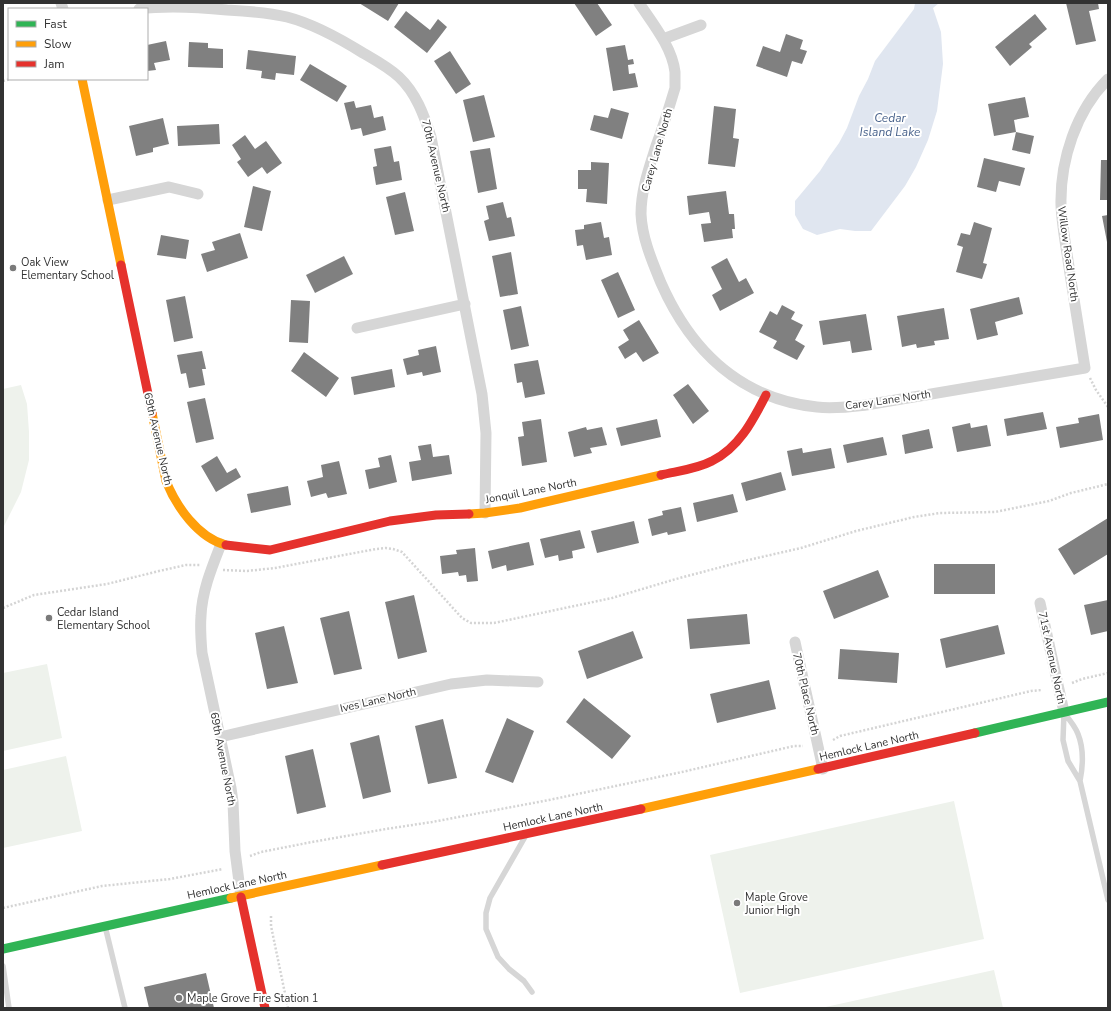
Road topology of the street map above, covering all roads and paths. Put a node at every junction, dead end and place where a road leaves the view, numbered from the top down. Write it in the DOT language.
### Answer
graph roads {
  1 [pos="639,3"];
  2 [pos="147,8"];
  3 [pos="701,25"];
  4 [pos="663,39"];
  5 [pos="82,80"];
  6 [pos="1108,80"];
  7 [pos="198,194"];
  8 [pos="108,200"];
  9 [pos="464,304"];
  10 [pos="357,328"];
  11 [pos="1085,368"];
  12 [pos="766,395"];
  13 [pos="1108,407"];
  14 [pos="1108,484"];
  15 [pos="485,513"];
  16 [pos="220,544"];
  17 [pos="212,566"];
  18 [pos="1040,603"];
  19 [pos="3,608"];
  20 [pos="795,642"];
  21 [pos="1108,673"];
  22 [pos="538,682"];
  23 [pos="1072,683"];
  24 [pos="1042,690"];
  25 [pos="1108,702"];
  26 [pos="1064,712"];
  27 [pos="220,737"];
  28 [pos="833,740"];
  29 [pos="803,746"];
  30 [pos="823,769"];
  31 [pos="1080,781"];
  32 [pos="526,835"];
  33 [pos="250,856"];
  34 [pos="223,869"];
  35 [pos="241,897"];
  36 [pos="1108,900"];
  37 [pos="3,908"];
  38 [pos="271,916"];
  39 [pos="105,926"];
  40 [pos="3,950"];
  41 [pos="3,966"];
  42 [pos="532,992"];
  43 [pos="9,1008"];
  44 [pos="125,1008"];
  45 [pos="265,1008"];
  46 [pos="288,1008"];
  1 -- 4 [label="street, Carey Lane North"];
  2 -- 9 [label="street, 70th Avenue North"];
  3 -- 4 [label="street"];
  4 -- 12 [label="street, Carey Lane North"];
  5 -- 8 [label="street, 69th Avenue North"];
  6 -- 11 [label="street, Willow Road North"];
  7 -- 8 [label="street"];
  8 -- 16 [label="street, 69th Avenue North"];
  9 -- 10 [label="street"];
  9 -- 15 [label="street, 70th Avenue North"];
  11 -- 12 [label="street, Carey Lane North"];
  11 -- 13 [label="path"];
  12 -- 15 [label="street, Jonquil Lane North"];
  14 -- 17 [label="path"];
  15 -- 16 [label="street, Jonquil Lane North"];
  16 -- 17 [label="street, 69th Avenue North"];
  17 -- 19 [label="path"];
  17 -- 27 [label="street, 69th Avenue North"];
  18 -- 26 [label="street, 71st Avenue North"];
  20 -- 30 [label="street, 70th Place North"];
  21 -- 23 [label="path"];
  22 -- 27 [label="street, Ives Lane North"];
  24 -- 28 [label="path"];
  25 -- 26 [label="street, Hemlock Lane North"];
  26 -- 30 [label="street, Hemlock Lane North"];
  26 -- 31 [label="lane"];
  26 -- 31 [label="lane"];
  27 -- 35 [label="street, 69th Avenue North"];
  29 -- 33 [label="path"];
  30 -- 32 [label="street, Hemlock Lane North"];
  31 -- 36 [label="lane"];
  32 -- 35 [label="street, Hemlock Lane North"];
  32 -- 42 [label="lane"];
  34 -- 37 [label="path"];
  35 -- 39 [label="street, Hemlock Lane North"];
  35 -- 45 [label="street"];
  38 -- 46 [label="path"];
  39 -- 40 [label="street, Hemlock Lane North"];
  39 -- 44 [label="lane"];
  41 -- 43 [label="lane"];
}
